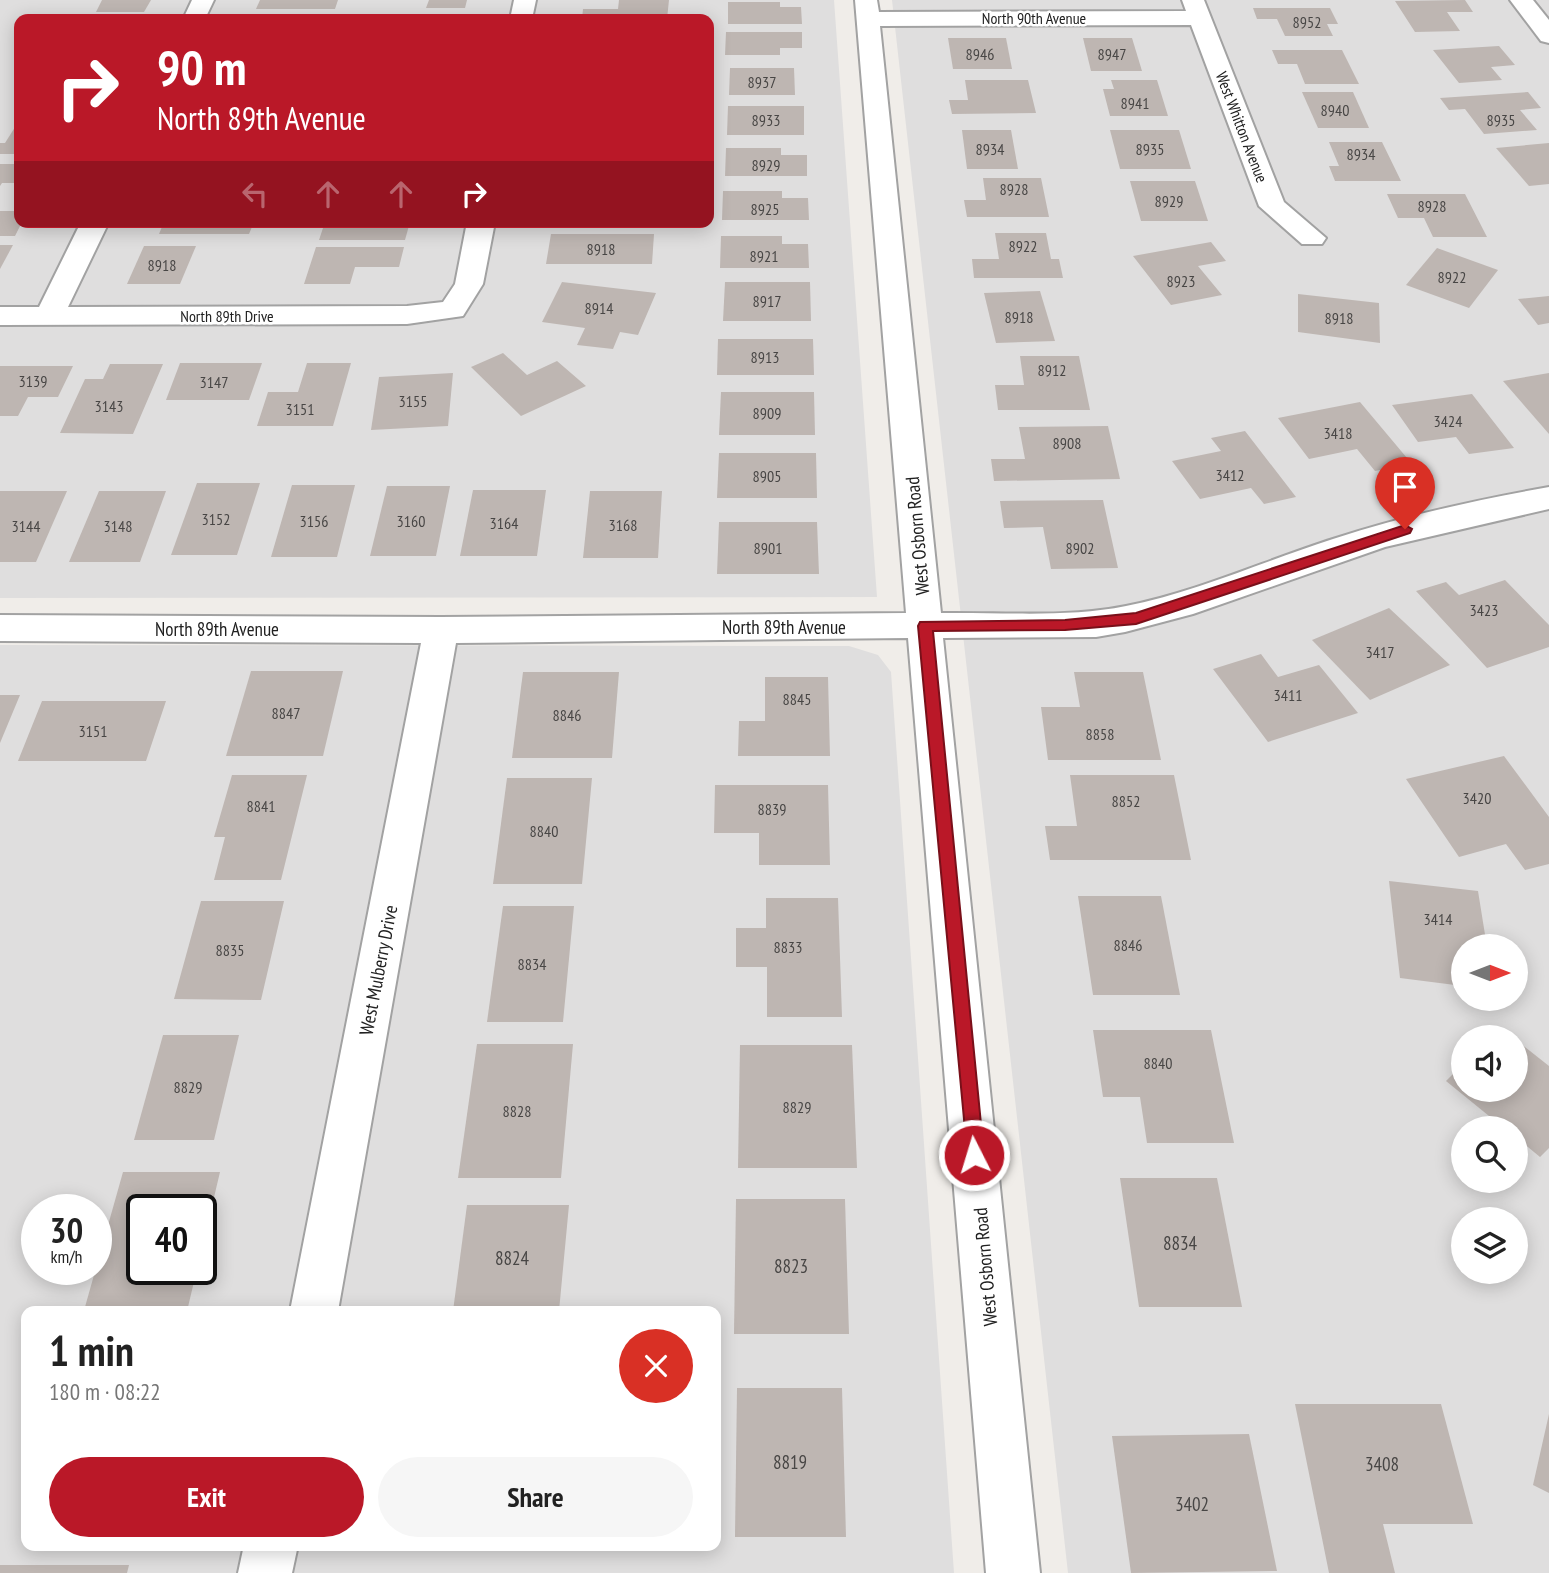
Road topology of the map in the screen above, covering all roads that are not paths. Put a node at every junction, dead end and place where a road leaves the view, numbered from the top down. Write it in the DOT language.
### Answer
graph roads {
  1 [pos="1521,0"];
  2 [pos="867,9"];
  3 [pos="1197,9"];
  4 [pos="1549,36"];
  5 [pos="92,228"];
  6 [pos="480,228"];
  7 [pos="1312,238"];
  8 [pos="0,316"];
  9 [pos="49,316"];
  10 [pos="1544,507"];
  11 [pos="925,626"];
  12 [pos="0,628"];
  13 [pos="441,630"];
  14 [pos="315,1306"];
  15 [pos="270,1551"];
  16 [pos="265,1573"];
  17 [pos="1013,1573"];
  1 -- 4 [label="street"];
  2 -- 3 [label="street, North 90th Avenue"];
  2 -- 11 [label="street, West Osborn Road"];
  3 -- 7 [label="street, West Whitton Avenue"];
  5 -- 9 [label="street"];
  6 -- 9 [label="street, North 89th Drive"];
  8 -- 9 [label="street, North 89th Drive"];
  10 -- 11 [label="street, North 89th Avenue"];
  11 -- 13 [label="street, North 89th Avenue"];
  11 -- 17 [label="street, West Osborn Road"];
  12 -- 13 [label="street, North 89th Avenue"];
  13 -- 14 [label="street, West Mulberry Drive"];
  15 -- 16 [label="street"];
}
